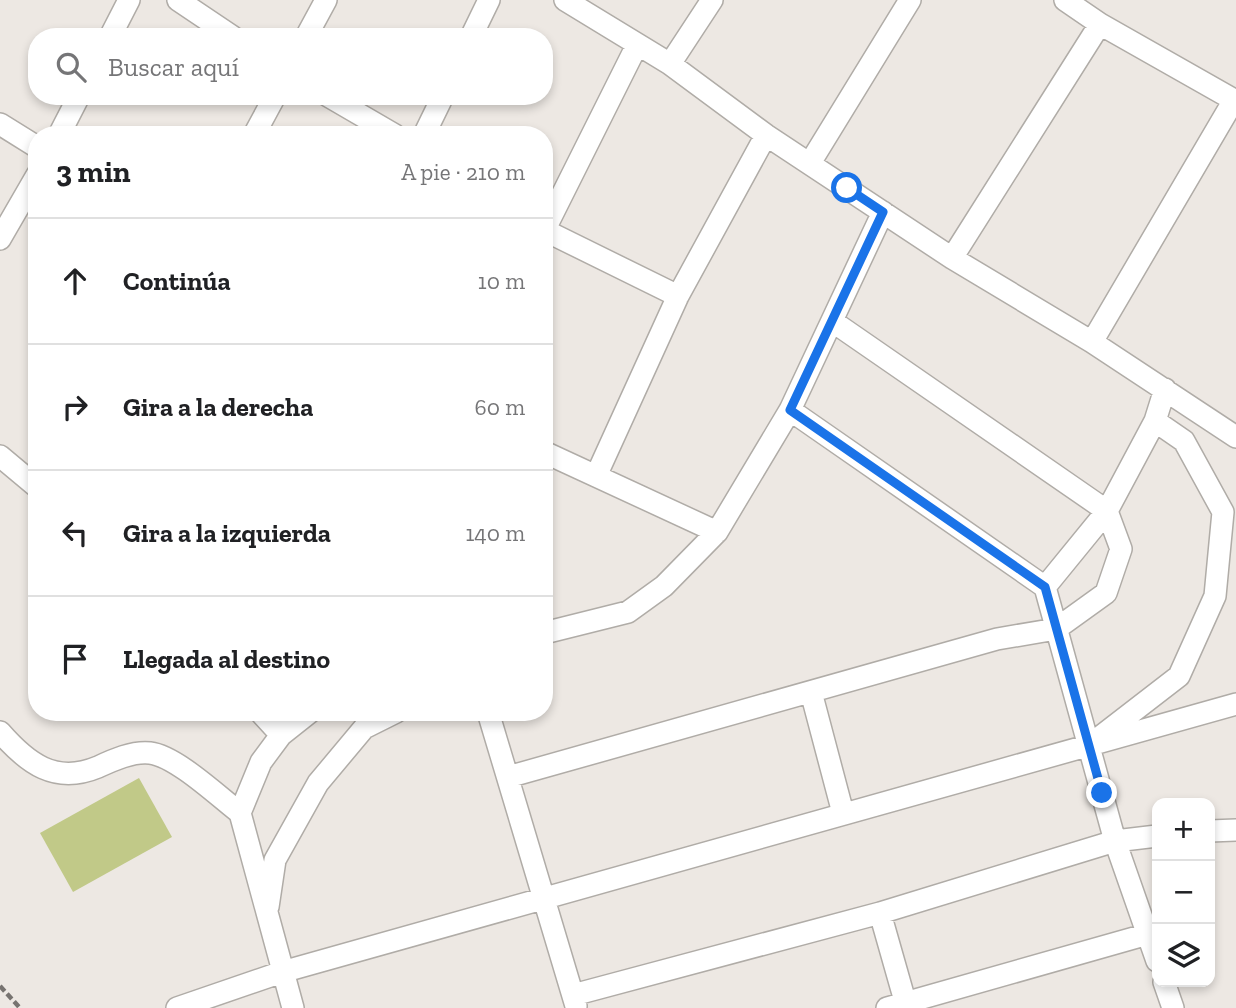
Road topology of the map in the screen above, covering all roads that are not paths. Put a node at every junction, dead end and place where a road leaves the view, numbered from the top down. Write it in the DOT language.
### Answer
graph roads {
  1 [pos="129,0"];
  2 [pos="178,0"];
  3 [pos="326,0"];
  4 [pos="489,0"];
  5 [pos="565,0"];
  6 [pos="712,0"];
  7 [pos="911,0"];
  8 [pos="1065,0"];
  9 [pos="1100,24"];
  10 [pos="115,28"];
  11 [pos="220,28"];
  12 [pos="311,28"];
  13 [pos="475,28"];
  14 [pos="637,45"];
  15 [pos="670,64"];
  16 [pos="1235,101"];
  17 [pos="74,105"];
  18 [pos="270,105"];
  19 [pos="343,105"];
  20 [pos="439,105"];
  21 [pos="0,124"];
  22 [pos="64,126"];
  23 [pos="259,126"];
  24 [pos="380,126"];
  25 [pos="428,126"];
  26 [pos="766,135"];
  27 [pos="28,141"];
  28 [pos="810,163"];
  29 [pos="28,191"];
  30 [pos="883,212"];
  31 [pos="553,213"];
  32 [pos="553,235"];
  33 [pos="0,239"];
  34 [pos="952,258"];
  35 [pos="678,296"];
  36 [pos="832,321"];
  37 [pos="1091,342"];
  38 [pos="1165,389"];
  39 [pos="790,410"];
  40 [pos="1155,421"];
  41 [pos="1234,432"];
  42 [pos="0,456"];
  43 [pos="553,456"];
  44 [pos="596,476"];
  45 [pos="28,479"];
  46 [pos="1107,511"];
  47 [pos="717,532"];
  48 [pos="1045,587"];
  49 [pos="1056,629"];
  50 [pos="553,631"];
  51 [pos="811,692"];
  52 [pos="1236,705"];
  53 [pos="268,721"];
  54 [pos="299,721"];
  55 [pos="378,721"];
  56 [pos="491,721"];
  57 [pos="0,732"];
  58 [pos="281,735"];
  59 [pos="1090,744"];
  60 [pos="508,777"];
  61 [pos="240,813"];
  62 [pos="843,813"];
  63 [pos="1236,830"];
  64 [pos="1215,831"];
  65 [pos="1152,837"];
  66 [pos="1115,841"];
  67 [pos="542,899"];
  68 [pos="880,913"];
  69 [pos="267,914"];
  70 [pos="1148,934"];
  71 [pos="1152,946"];
  72 [pos="282,971"];
  73 [pos="1165,987"];
  74 [pos="575,1001"];
  75 [pos="900,1006"];
  76 [pos="1167,1006"];
  77 [pos="177,1008"];
  78 [pos="293,1008"];
  1 -- 10 [label="street"];
  2 -- 11 [label="street"];
  3 -- 12 [label="street"];
  4 -- 13 [label="street"];
  5 -- 14 [label="street"];
  6 -- 15 [label="street"];
  7 -- 28 [label="street"];
  8 -- 9 [label="street"];
  9 -- 16 [label="street"];
  9 -- 34 [label="street"];
  14 -- 15 [label="street"];
  14 -- 31 [label="street"];
  15 -- 26 [label="street"];
  16 -- 37 [label="street"];
  17 -- 22 [label="street"];
  18 -- 23 [label="street"];
  19 -- 24 [label="street"];
  20 -- 25 [label="street"];
  21 -- 27 [label="street"];
  26 -- 28 [label="street"];
  26 -- 35 [label="street"];
  28 -- 30 [label="street"];
  29 -- 33 [label="street"];
  30 -- 34 [label="street"];
  30 -- 36 [label="street"];
  32 -- 35 [label="street"];
  34 -- 37 [label="street"];
  35 -- 44 [label="street"];
  36 -- 39 [label="street"];
  36 -- 46 [label="street"];
  37 -- 38 [label="street"];
  38 -- 40 [label="street"];
  38 -- 41 [label="street"];
  39 -- 47 [label="street"];
  39 -- 48 [label="street"];
  40 -- 46 [label="street"];
  40 -- 59 [label="street"];
  42 -- 45 [label="street"];
  43 -- 44 [label="street"];
  44 -- 47 [label="street"];
  46 -- 48 [label="street"];
  46 -- 49 [label="street"];
  47 -- 50 [label="street"];
  48 -- 49 [label="street"];
  49 -- 51 [label="street"];
  49 -- 59 [label="street"];
  51 -- 60 [label="street"];
  51 -- 62 [label="street"];
  52 -- 59 [label="street"];
  53 -- 58 [label="street"];
  54 -- 58 [label="street"];
  55 -- 69 [label="street"];
  56 -- 60 [label="street"];
  57 -- 61 [label="street"];
  58 -- 61 [label="street"];
  59 -- 62 [label="street"];
  59 -- 66 [label="street"];
  60 -- 67 [label="street"];
  61 -- 69 [label="street"];
  62 -- 67 [label="street"];
  63 -- 64 [label="street"];
  65 -- 66 [label="street"];
  66 -- 68 [label="street"];
  66 -- 70 [label="street"];
  67 -- 72 [label="street"];
  67 -- 74 [label="street"];
  68 -- 74 [label="street"];
  68 -- 75 [label="street"];
  69 -- 72 [label="street"];
  70 -- 71 [label="street"];
  70 -- 75 [label="street"];
  72 -- 77 [label="street"];
  72 -- 78 [label="street"];
  73 -- 76 [label="street"];
}
